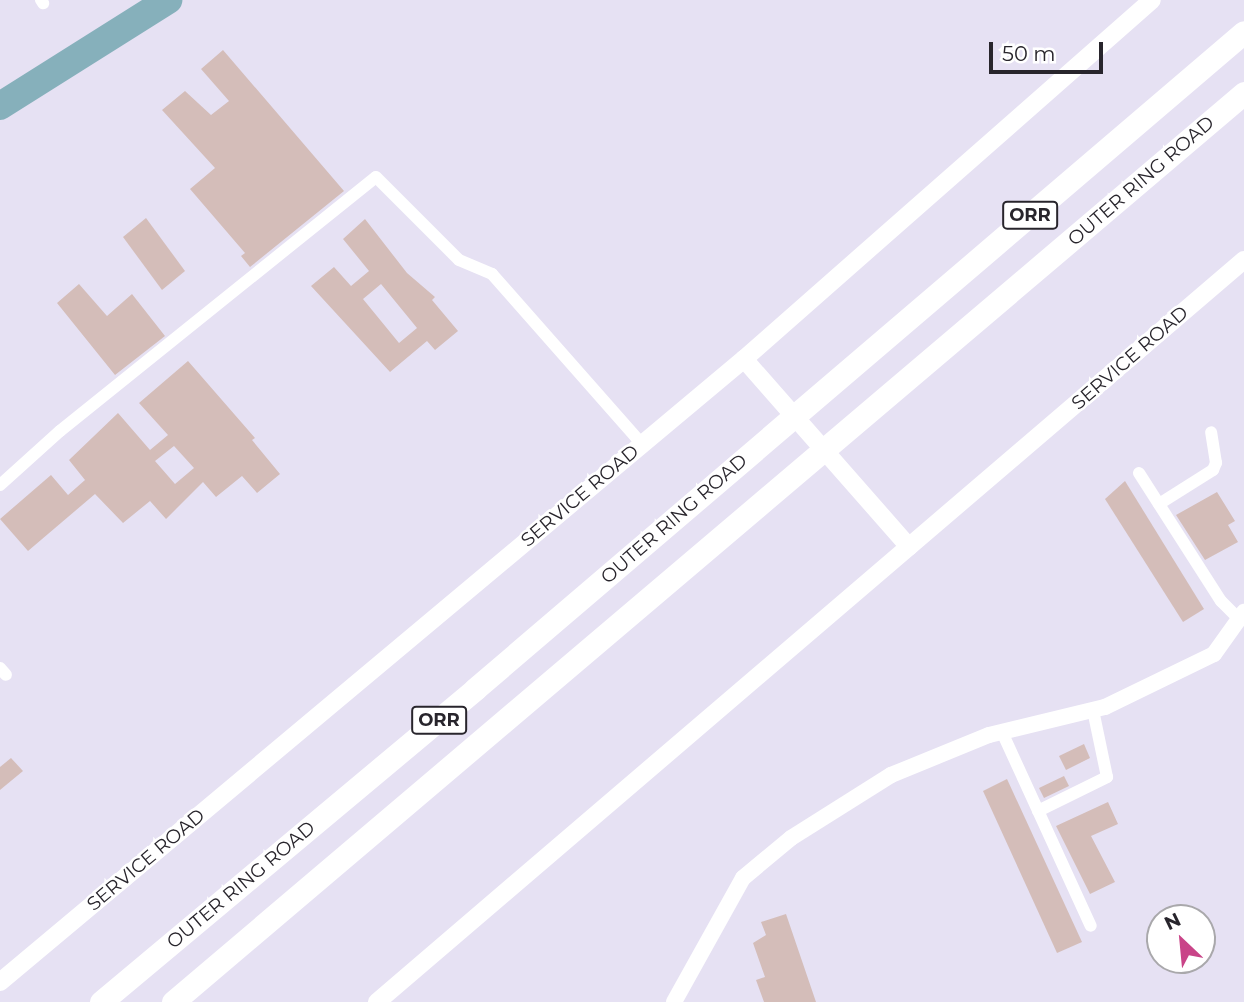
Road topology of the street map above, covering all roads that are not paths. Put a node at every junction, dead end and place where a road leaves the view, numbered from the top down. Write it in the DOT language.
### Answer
graph roads {
  1 [pos="1152,0"];
  2 [pos="1244,32"];
  3 [pos="1244,93"];
  4 [pos="1244,260"];
  5 [pos="744,359"];
  6 [pos="1211,432"];
  7 [pos="642,444"];
  8 [pos="1139,473"];
  9 [pos="0,485"];
  10 [pos="1159,503"];
  11 [pos="909,547"];
  12 [pos="1241,615"];
  13 [pos="1093,710"];
  14 [pos="1002,732"];
  15 [pos="1038,811"];
  16 [pos="1091,926"];
  17 [pos="0,982"];
  18 [pos="101,1002"];
  19 [pos="173,1002"];
  20 [pos="377,1002"];
  21 [pos="674,1002"];
  1 -- 5 [label="main road, SERVICE ROAD"];
  2 -- 18 [label="highway, OUTER RING ROAD / ORR"];
  3 -- 19 [label="highway, OUTER RING ROAD / ORR"];
  4 -- 11 [label="main road, SERVICE ROAD"];
  5 -- 7 [label="main road, SERVICE ROAD"];
  5 -- 11 [label="main road"];
  6 -- 10 [label="street"];
  7 -- 9 [label="street"];
  7 -- 17 [label="main road, SERVICE ROAD"];
  8 -- 10 [label="street"];
  10 -- 12 [label="street"];
  11 -- 20 [label="main road, SERVICE ROAD"];
  12 -- 13 [label="street"];
  13 -- 14 [label="street"];
  13 -- 15 [label="street"];
  14 -- 15 [label="street"];
  14 -- 21 [label="street"];
  15 -- 16 [label="street"];
}
